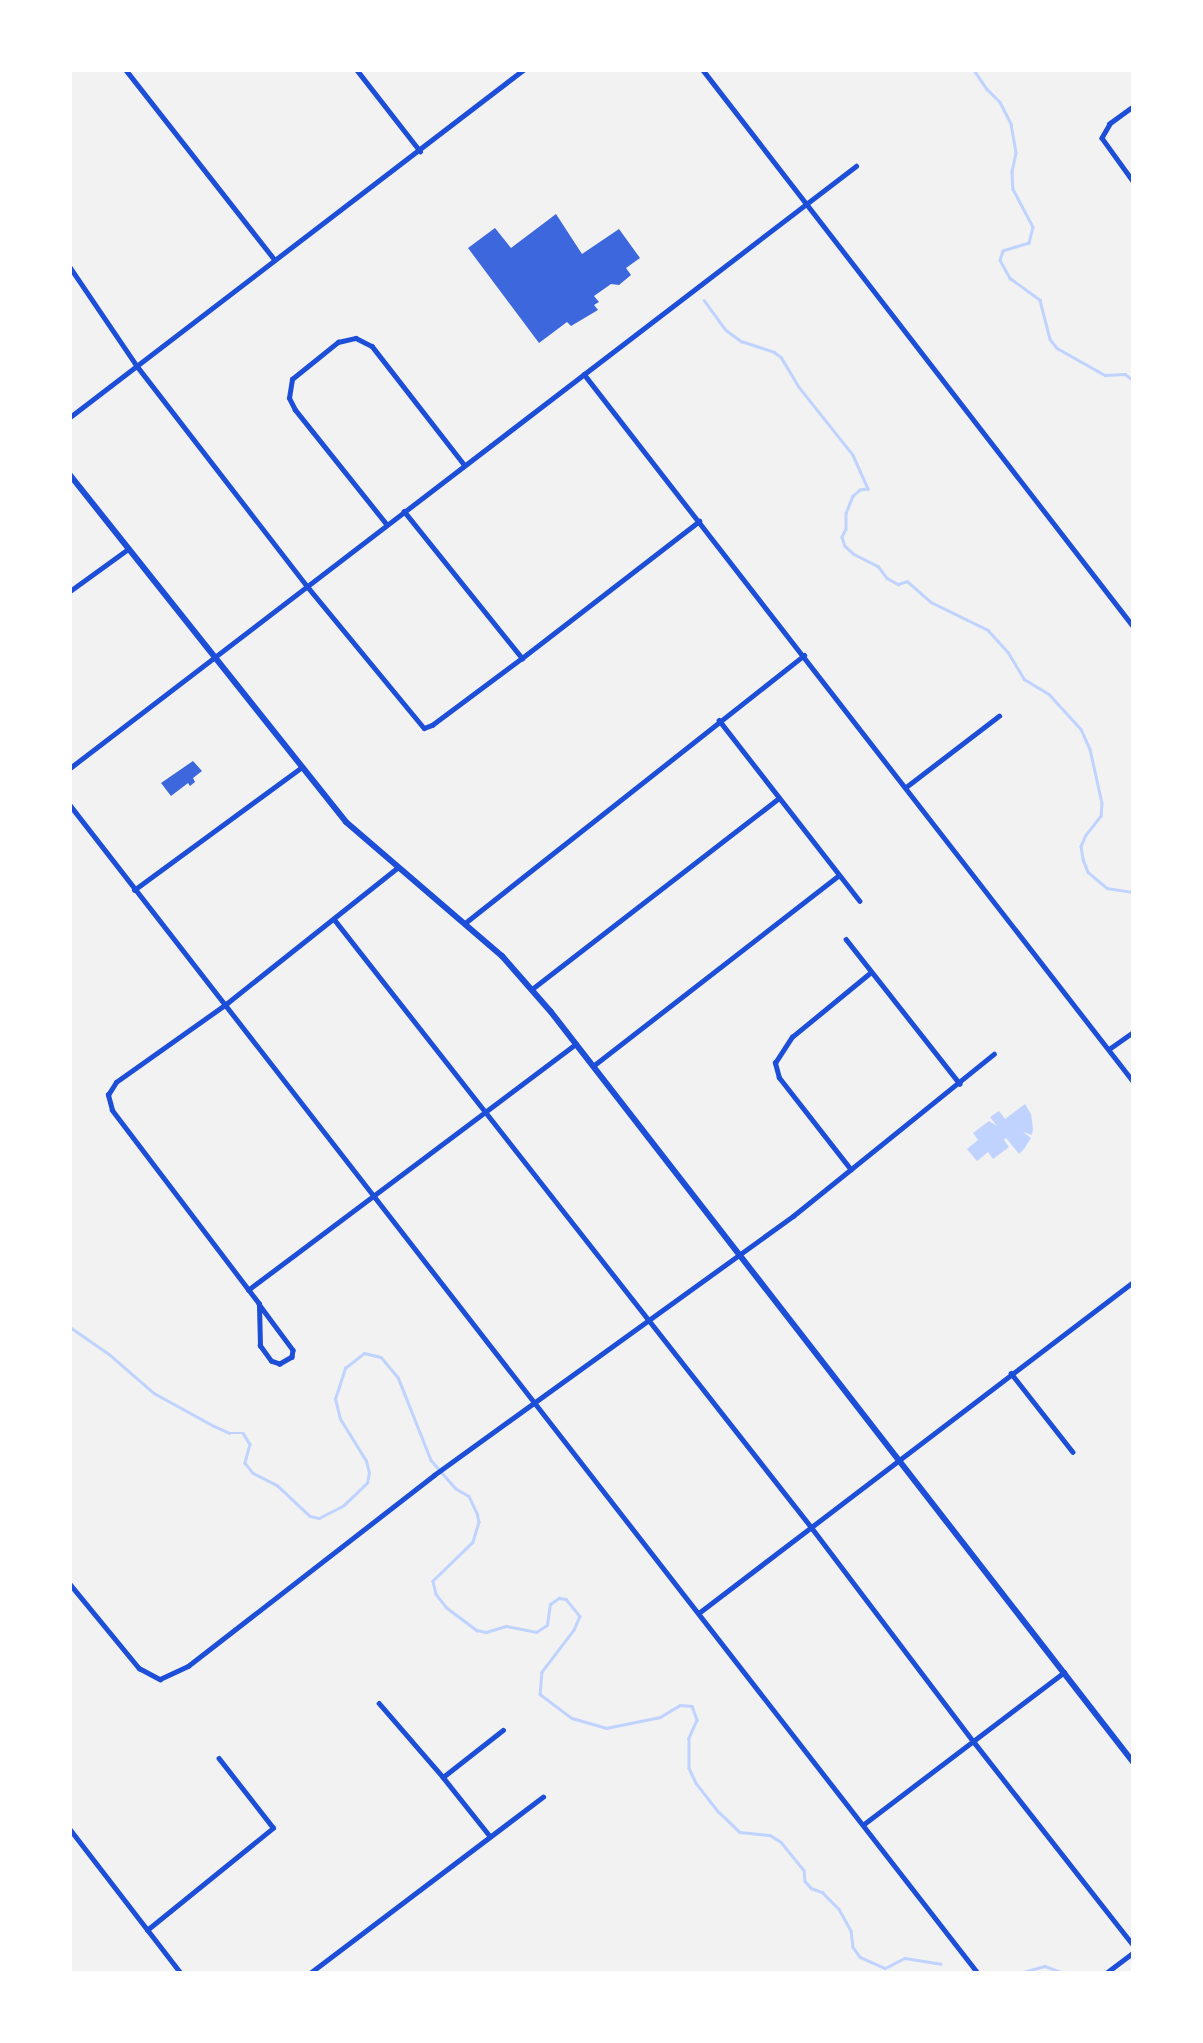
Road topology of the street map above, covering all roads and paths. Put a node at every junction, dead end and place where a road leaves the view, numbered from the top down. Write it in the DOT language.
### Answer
graph roads {
  1 [pos="126,70"];
  2 [pos="357,70"];
  3 [pos="523,70"];
  4 [pos="702,70"];
  5 [pos="1133,107"];
  6 [pos="419,150"];
  7 [pos="856,166"];
  8 [pos="1133,181"];
  9 [pos="805,204"];
  10 [pos="274,259"];
  11 [pos="70,267"];
  12 [pos="137,366"];
  13 [pos="583,374"];
  14 [pos="70,417"];
  15 [pos="464,464"];
  16 [pos="70,475"];
  17 [pos="404,511"];
  18 [pos="699,521"];
  19 [pos="386,524"];
  20 [pos="128,549"];
  21 [pos="307,586"];
  22 [pos="70,591"];
  23 [pos="1133,626"];
  24 [pos="804,655"];
  25 [pos="216,658"];
  26 [pos="522,658"];
  27 [pos="999,716"];
  28 [pos="719,720"];
  29 [pos="302,767"];
  30 [pos="70,768"];
  31 [pos="906,787"];
  32 [pos="779,798"];
  33 [pos="70,805"];
  34 [pos="397,868"];
  35 [pos="839,875"];
  36 [pos="134,890"];
  37 [pos="860,901"];
  38 [pos="334,919"];
  39 [pos="464,923"];
  40 [pos="846,939"];
  41 [pos="870,973"];
  42 [pos="532,989"];
  43 [pos="226,1004"];
  44 [pos="1133,1032"];
  45 [pos="576,1044"];
  46 [pos="1109,1049"];
  47 [pos="994,1054"];
  48 [pos="593,1066"];
  49 [pos="1133,1081"];
  50 [pos="960,1084"];
  51 [pos="486,1111"];
  52 [pos="851,1170"];
  53 [pos="373,1196"];
  54 [pos="738,1252"];
  55 [pos="1133,1282"];
  56 [pos="248,1290"];
  57 [pos="259,1304"];
  58 [pos="648,1318"];
  59 [pos="1012,1373"];
  60 [pos="536,1401"];
  61 [pos="1073,1452"];
  62 [pos="900,1461"];
  63 [pos="812,1528"];
  64 [pos="70,1584"];
  65 [pos="700,1612"];
  66 [pos="1064,1672"];
  67 [pos="379,1703"];
  68 [pos="503,1730"];
  69 [pos="974,1742"];
  70 [pos="219,1759"];
  71 [pos="1133,1762"];
  72 [pos="443,1777"];
  73 [pos="543,1797"];
  74 [pos="864,1824"];
  75 [pos="70,1829"];
  76 [pos="490,1836"];
  77 [pos="147,1930"];
  78 [pos="1133,1944"];
  79 [pos="1133,1953"];
  80 [pos="181,1973"];
  81 [pos="310,1973"];
  82 [pos="978,1973"];
  83 [pos="1106,1973"];
  1 -- 10 [label="street"];
  2 -- 6 [label="street"];
  3 -- 6 [label="street"];
  4 -- 9 [label="street"];
  5 -- 8 [label="street"];
  6 -- 10 [label="street"];
  7 -- 9 [label="street"];
  9 -- 13 [label="street"];
  9 -- 23 [label="street"];
  10 -- 12 [label="street"];
  11 -- 12 [label="street"];
  12 -- 14 [label="street"];
  12 -- 21 [label="street"];
  13 -- 15 [label="street"];
  13 -- 18 [label="street"];
  15 -- 17 [label="street"];
  15 -- 19 [label="street"];
  16 -- 20 [label="street"];
  17 -- 19 [label="street"];
  17 -- 26 [label="street"];
  18 -- 24 [label="street"];
  18 -- 26 [label="street"];
  19 -- 21 [label="street"];
  20 -- 22 [label="street"];
  20 -- 25 [label="street"];
  21 -- 25 [label="street"];
  21 -- 26 [label="street"];
  24 -- 28 [label="street"];
  24 -- 31 [label="street"];
  25 -- 29 [label="street"];
  25 -- 30 [label="street"];
  27 -- 31 [label="street"];
  28 -- 32 [label="street"];
  28 -- 39 [label="street"];
  29 -- 34 [label="street"];
  29 -- 36 [label="street"];
  31 -- 46 [label="street"];
  32 -- 35 [label="street"];
  32 -- 42 [label="street"];
  33 -- 36 [label="street"];
  34 -- 38 [label="street"];
  34 -- 39 [label="street"];
  35 -- 37 [label="street"];
  35 -- 48 [label="street"];
  36 -- 43 [label="street"];
  38 -- 43 [label="street"];
  38 -- 51 [label="street"];
  39 -- 42 [label="street"];
  40 -- 41 [label="street"];
  41 -- 50 [label="street"];
  41 -- 52 [label="street"];
  42 -- 45 [label="street"];
  43 -- 53 [label="street"];
  43 -- 56 [label="street"];
  44 -- 46 [label="street"];
  45 -- 48 [label="street"];
  45 -- 51 [label="street"];
  46 -- 49 [label="street"];
  47 -- 50 [label="street"];
  48 -- 54 [label="street"];
  50 -- 52 [label="street"];
  51 -- 53 [label="street"];
  51 -- 58 [label="street"];
  52 -- 54 [label="street"];
  53 -- 56 [label="street"];
  53 -- 60 [label="street"];
  54 -- 58 [label="street"];
  54 -- 62 [label="street"];
  55 -- 59 [label="street"];
  56 -- 57 [label="street"];
  57 -- 57 [label="street"];
  58 -- 60 [label="street"];
  58 -- 63 [label="street"];
  59 -- 61 [label="street"];
  59 -- 62 [label="street"];
  60 -- 64 [label="street"];
  60 -- 65 [label="street"];
  62 -- 63 [label="street"];
  62 -- 66 [label="street"];
  63 -- 65 [label="street"];
  63 -- 69 [label="street"];
  65 -- 74 [label="street"];
  66 -- 69 [label="street"];
  66 -- 71 [label="street"];
  67 -- 72 [label="street"];
  68 -- 72 [label="street"];
  69 -- 74 [label="street"];
  69 -- 78 [label="street"];
  70 -- 77 [label="street"];
  72 -- 76 [label="street"];
  73 -- 76 [label="street"];
  74 -- 82 [label="street"];
  75 -- 77 [label="street"];
  76 -- 81 [label="street"];
  77 -- 80 [label="street"];
  79 -- 83 [label="street"];
}
